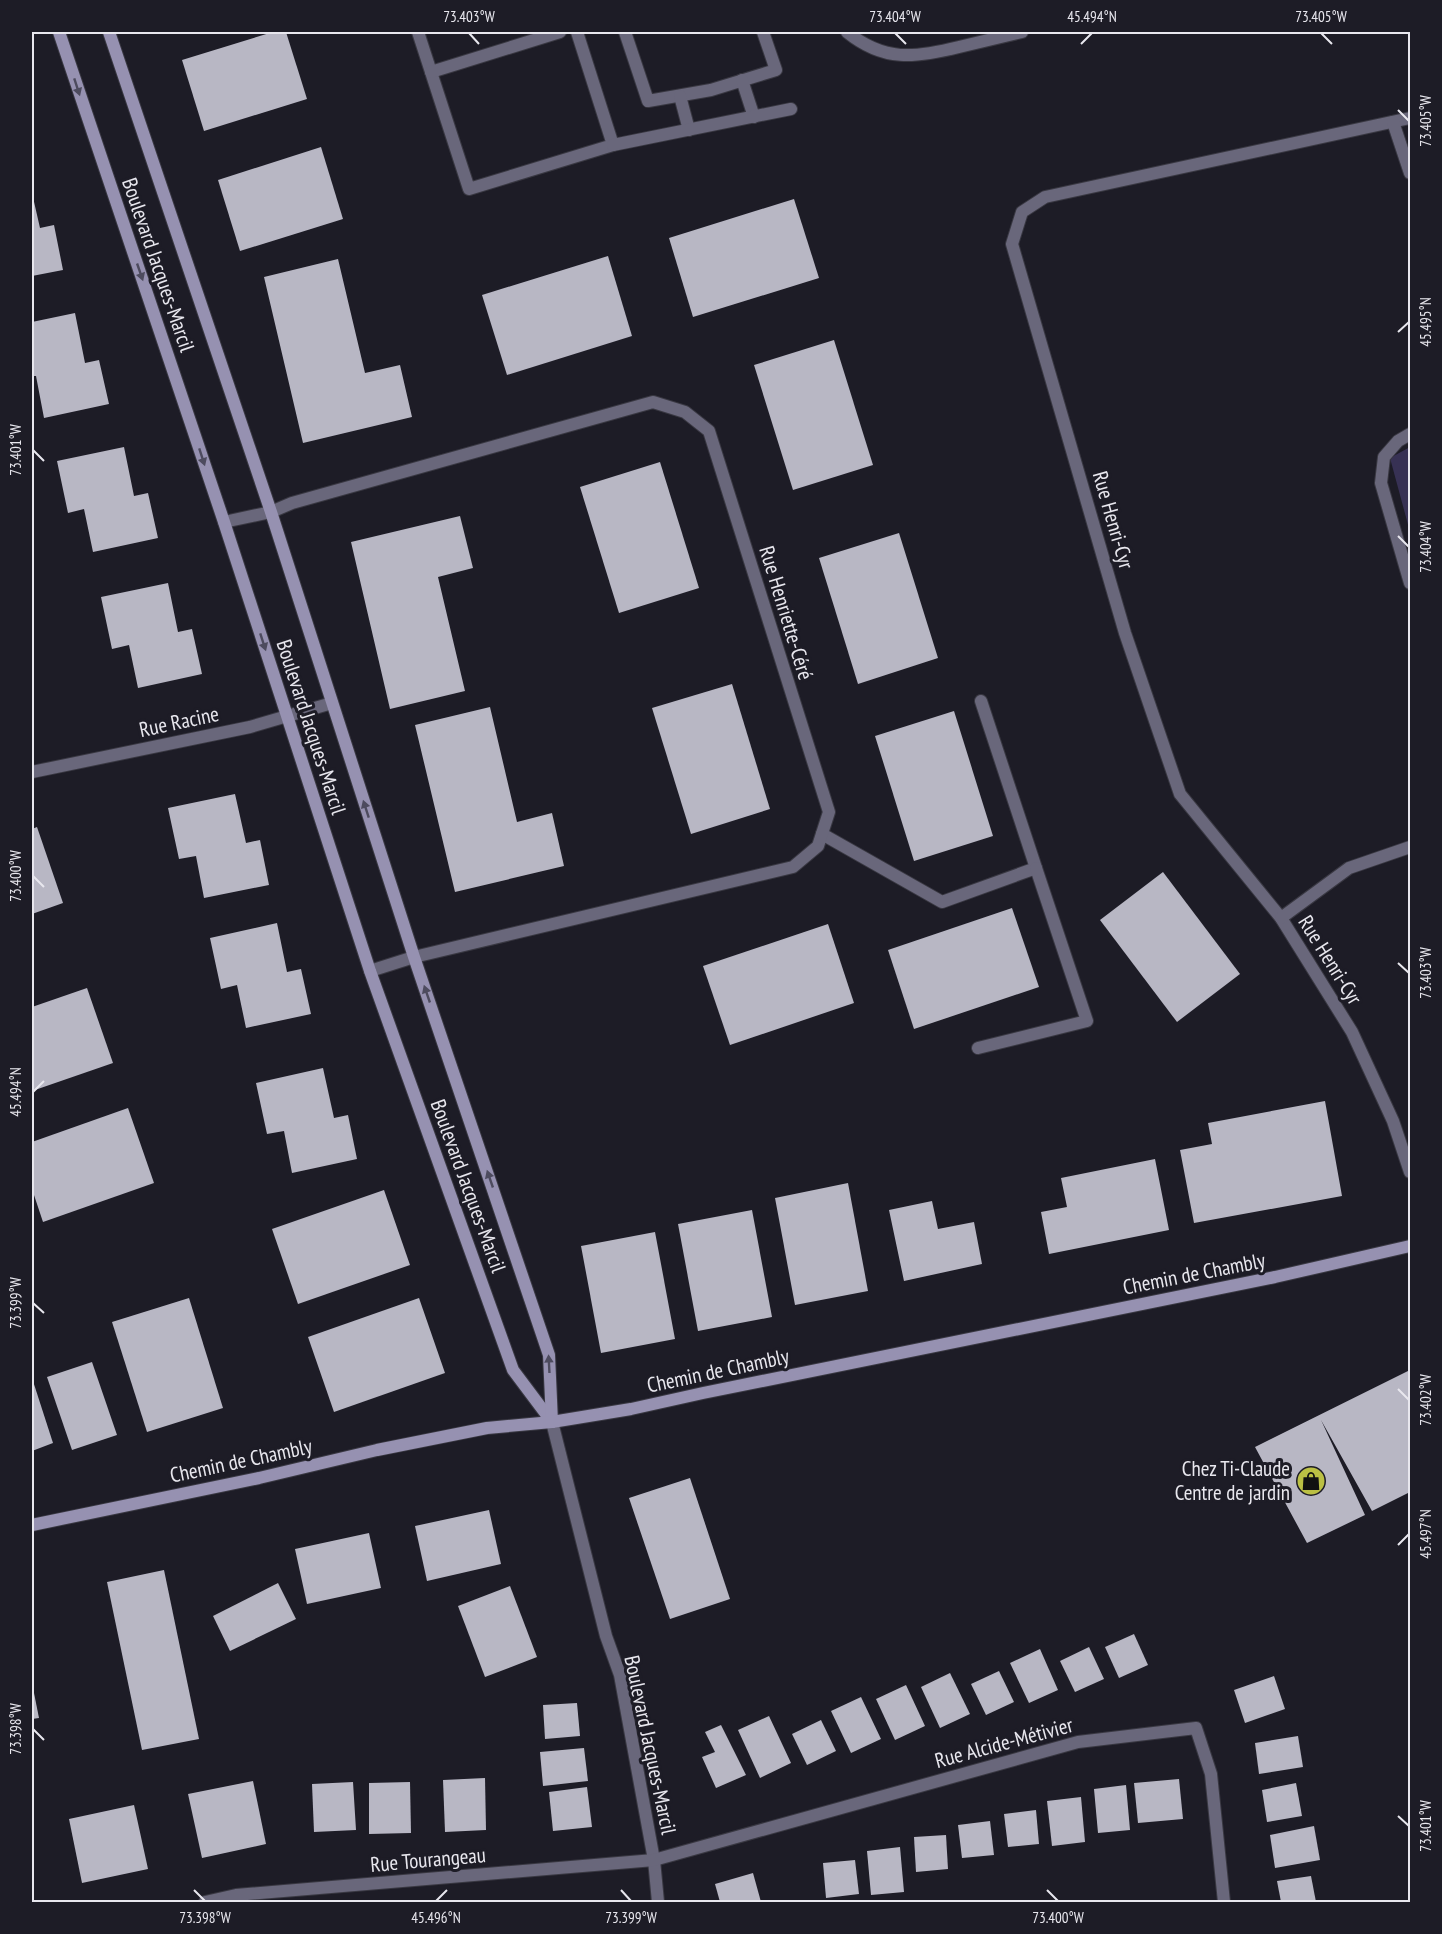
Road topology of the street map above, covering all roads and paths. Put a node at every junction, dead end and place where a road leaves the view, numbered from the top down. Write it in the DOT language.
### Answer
graph roads {
  1 [pos="59,32"];
  2 [pos="109,32"];
  3 [pos="418,32"];
  4 [pos="560,32"];
  5 [pos="577,32"];
  6 [pos="625,32"];
  7 [pos="762,32"];
  8 [pos="846,32"];
  9 [pos="1022,32"];
  10 [pos="989,35"];
  11 [pos="431,72"];
  12 [pos="742,80"];
  13 [pos="680,96"];
  14 [pos="791,110"];
  15 [pos="754,117"];
  16 [pos="1410,118"];
  17 [pos="1393,122"];
  18 [pos="689,130"];
  19 [pos="613,145"];
  20 [pos="1410,173"];
  21 [pos="1410,434"];
  22 [pos="271,512"];
  23 [pos="224,522"];
  24 [pos="1410,584"];
  25 [pos="981,701"];
  26 [pos="332,703"];
  27 [pos="288,717"];
  28 [pos="32,772"];
  29 [pos="822,834"];
  30 [pos="1410,847"];
  31 [pos="1036,868"];
  32 [pos="1281,918"];
  33 [pos="414,957"];
  34 [pos="370,971"];
  35 [pos="978,1048"];
  36 [pos="1410,1172"];
  37 [pos="1410,1245"];
  38 [pos="552,1422"];
  39 [pos="32,1525"];
  40 [pos="654,1860"];
  41 [pos="205,1902"];
  42 [pos="658,1902"];
  43 [pos="1224,1902"];
  1 -- 23 [label="street, Boulevard Jacques-Marcil, one-way"];
  2 -- 22 [label="street, Boulevard Jacques-Marcil"];
  3 -- 11 [label="street"];
  4 -- 11 [label="street"];
  5 -- 19 [label="street"];
  6 -- 13 [label="street"];
  7 -- 12 [label="street"];
  8 -- 10 [label="street"];
  9 -- 10 [label="street"];
  11 -- 19 [label="street"];
  12 -- 13 [label="street"];
  12 -- 15 [label="street"];
  13 -- 18 [label="street"];
  14 -- 15 [label="street"];
  15 -- 18 [label="street"];
  16 -- 17 [label="street, Rue Henri-Cyr"];
  17 -- 20 [label="street"];
  17 -- 32 [label="street, Rue Henri-Cyr"];
  18 -- 19 [label="street"];
  21 -- 24 [label="street"];
  22 -- 23 [label="street, Rue Henriette-Céré"];
  22 -- 26 [label="street, Boulevard Jacques-Marcil"];
  22 -- 29 [label="street, Rue Henriette-Céré"];
  23 -- 27 [label="street, Boulevard Jacques-Marcil, one-way"];
  25 -- 31 [label="street"];
  26 -- 27 [label="street, Rue Racine"];
  33 -- 26 [label="street, Boulevard Jacques-Marcil, one-way"];
  27 -- 28 [label="street, Rue Racine"];
  27 -- 34 [label="street, Boulevard Jacques-Marcil"];
  29 -- 31 [label="street"];
  29 -- 33 [label="street, Rue Henriette-Céré"];
  30 -- 32 [label="street"];
  31 -- 35 [label="street"];
  32 -- 36 [label="street, Rue Henri-Cyr"];
  33 -- 34 [label="street, Rue Henriette-Céré"];
  38 -- 33 [label="street, Boulevard Jacques-Marcil, one-way"];
  34 -- 38 [label="street, Boulevard Jacques-Marcil"];
  37 -- 38 [label="street, Chemin de Chambly"];
  38 -- 39 [label="street, Chemin de Chambly"];
  38 -- 40 [label="street, Boulevard Jacques-Marcil"];
  40 -- 41 [label="street, Rue Tourangeau"];
  40 -- 42 [label="street, Boulevard Jacques-Marcil"];
  40 -- 43 [label="street, Rue Alcide-Métivier"];
}
